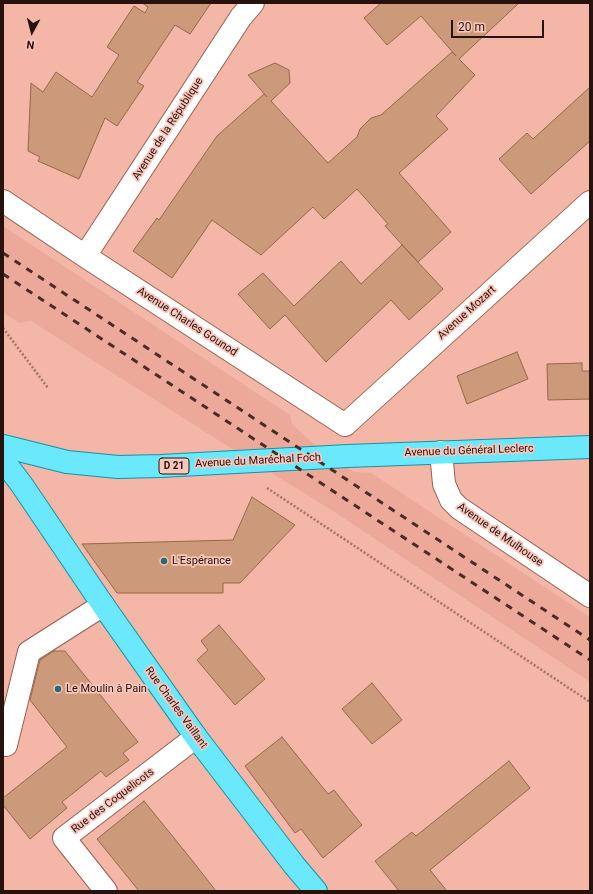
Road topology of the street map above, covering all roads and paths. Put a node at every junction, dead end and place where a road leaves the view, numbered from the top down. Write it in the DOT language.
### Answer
graph roads {
  1 [pos="253,3"];
  2 [pos="3,201"];
  3 [pos="590,202"];
  4 [pos="85,256"];
  5 [pos="3,328"];
  6 [pos="48,388"];
  7 [pos="345,425"];
  8 [pos="3,446"];
  9 [pos="590,446"];
  10 [pos="441,452"];
  11 [pos="348,456"];
  12 [pos="3,460"];
  13 [pos="264,486"];
  14 [pos="590,596"];
  15 [pos="102,605"];
  16 [pos="590,702"];
  17 [pos="196,737"];
  18 [pos="6,744"];
  19 [pos="106,891"];
  20 [pos="316,891"];
  1 -- 4 [label="street, Avenue de la République"];
  2 -- 4 [label="street, Avenue Charles Gounod"];
  3 -- 7 [label="street, Avenue Mozart"];
  4 -- 7 [label="street, Avenue Charles Gounod"];
  5 -- 6 [label="path"];
  7 -- 11 [label="street"];
  8 -- 11 [label="main road, Avenue du Maréchal Foch / D 21"];
  9 -- 10 [label="main road, Avenue du Général Leclerc / D 21"];
  10 -- 11 [label="main road, Avenue du Général Leclerc / D 21"];
  10 -- 14 [label="street, Avenue de Mulhouse"];
  12 -- 15 [label="main road, Rue Charles Vaillant"];
  13 -- 16 [label="path"];
  15 -- 17 [label="main road, Rue Charles Vaillant"];
  15 -- 18 [label="street"];
  17 -- 19 [label="street, Rue des Coquelicots"];
  17 -- 20 [label="main road, Rue Charles Vaillant"];
}
